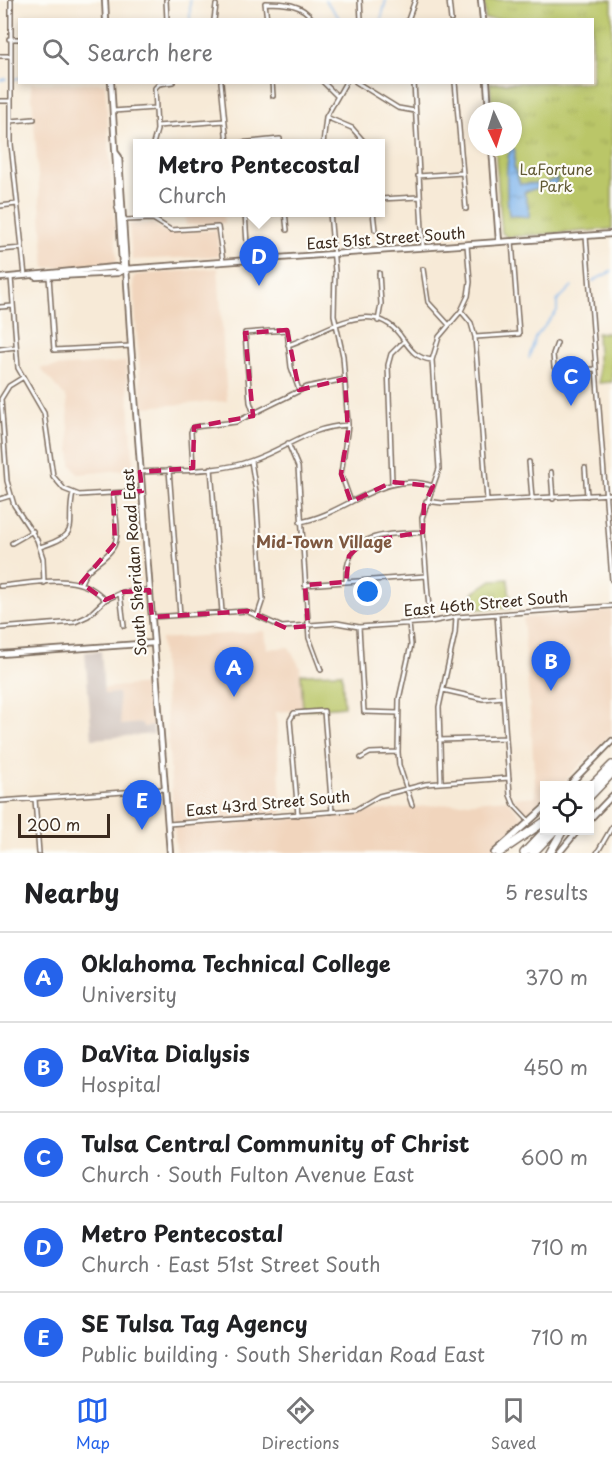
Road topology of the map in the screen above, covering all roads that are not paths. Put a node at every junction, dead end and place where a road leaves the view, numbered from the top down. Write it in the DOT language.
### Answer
graph roads {
  1 [pos="10,0"];
  2 [pos="105,0"];
  3 [pos="166,0"];
  4 [pos="360,0"];
  5 [pos="415,0"];
  6 [pos="449,0"];
  7 [pos="481,0"];
  8 [pos="216,5"];
  9 [pos="106,18"];
  10 [pos="167,18"];
  11 [pos="214,18"];
  12 [pos="267,18"];
  13 [pos="311,18"];
  14 [pos="361,18"];
  15 [pos="409,18"];
  16 [pos="451,18"];
  17 [pos="483,18"];
  18 [pos="9,39"];
  19 [pos="18,39"];
  20 [pos="0,56"];
  21 [pos="10,56"];
  22 [pos="111,84"];
  23 [pos="164,84"];
  24 [pos="221,84"];
  25 [pos="272,84"];
  26 [pos="325,84"];
  27 [pos="345,84"];
  28 [pos="359,84"];
  29 [pos="414,84"];
  30 [pos="455,84"];
  31 [pos="487,84"];
  32 [pos="273,96"];
  33 [pos="337,96"];
  34 [pos="0,101"];
  35 [pos="10,101"];
  36 [pos="488,102"];
  37 [pos="155,108"];
  38 [pos="113,111"];
  39 [pos="415,111"];
  40 [pos="326,117"];
  41 [pos="34,119"];
  42 [pos="10,121"];
  43 [pos="224,121"];
  44 [pos="157,126"];
  45 [pos="154,139"];
  46 [pos="227,139"];
  47 [pos="324,139"];
  48 [pos="362,139"];
  49 [pos="116,153"];
  50 [pos="493,156"];
  51 [pos="462,172"];
  52 [pos="418,176"];
  53 [pos="419,197"];
  54 [pos="385,200"];
  55 [pos="17,204"];
  56 [pos="0,206"];
  57 [pos="118,208"];
  58 [pos="466,209"];
  59 [pos="245,217"];
  60 [pos="285,217"];
  61 [pos="330,217"];
  62 [pos="373,217"];
  63 [pos="124,220"];
  64 [pos="287,230"];
  65 [pos="375,230"];
  66 [pos="612,234"];
  67 [pos="586,236"];
  68 [pos="512,241"];
  69 [pos="499,242"];
  70 [pos="467,245"];
  71 [pos="22,248"];
  72 [pos="423,248"];
  73 [pos="0,250"];
  74 [pos="333,254"];
  75 [pos="248,261"];
  76 [pos="223,262"];
  77 [pos="423,269"];
  78 [pos="125,270"];
  79 [pos="379,273"];
  80 [pos="49,275"];
  81 [pos="25,276"];
  82 [pos="11,277"];
  83 [pos="0,278"];
  84 [pos="13,306"];
  85 [pos="0,307"];
  86 [pos="461,310"];
  87 [pos="378,321"];
  88 [pos="335,322"];
  89 [pos="449,325"];
  90 [pos="475,337"];
  91 [pos="404,341"];
  92 [pos="557,343"];
  93 [pos="288,345"];
  94 [pos="131,346"];
  95 [pos="16,347"];
  96 [pos="0,349"];
  97 [pos="432,360"];
  98 [pos="596,369"];
  99 [pos="22,378"];
  100 [pos="345,379"];
  101 [pos="299,390"];
  102 [pos="254,414"];
  103 [pos="348,425"];
  104 [pos="288,443"];
  105 [pos="5,459"];
  106 [pos="0,460"];
  107 [pos="251,461"];
  108 [pos="529,462"];
  109 [pos="193,468"];
  110 [pos="211,468"];
  111 [pos="585,468"];
  112 [pos="169,470"];
  113 [pos="140,472"];
  114 [pos="551,472"];
  115 [pos="392,482"];
  116 [pos="433,486"];
  117 [pos="142,491"];
  118 [pos="113,492"];
  119 [pos="73,493"];
  120 [pos="612,494"];
  121 [pos="606,495"];
  122 [pos="10,496"];
  123 [pos="587,496"];
  124 [pos="532,498"];
  125 [pos="553,498"];
  126 [pos="0,500"];
  127 [pos="487,500"];
  128 [pos="426,501"];
  129 [pos="351,502"];
  130 [pos="300,522"];
  131 [pos="33,531"];
  132 [pos="423,532"];
  133 [pos="12,543"];
  134 [pos="40,547"];
  135 [pos="426,576"];
  136 [pos="612,580"];
  137 [pos="346,582"];
  138 [pos="44,583"];
  139 [pos="81,583"];
  140 [pos="305,585"];
  141 [pos="0,586"];
  142 [pos="149,590"];
  143 [pos="120,593"];
  144 [pos="105,600"];
  145 [pos="612,606"];
  146 [pos="222,612"];
  147 [pos="258,614"];
  148 [pos="496,614"];
  149 [pos="180,615"];
  150 [pos="152,617"];
  151 [pos="456,617"];
  152 [pos="430,622"];
  153 [pos="410,624"];
  154 [pos="124,626"];
  155 [pos="308,626"];
  156 [pos="358,627"];
  157 [pos="0,628"];
  158 [pos="154,643"];
  159 [pos="0,654"];
  160 [pos="321,670"];
  161 [pos="442,690"];
  162 [pos="503,698"];
  163 [pos="398,713"];
  164 [pos="506,738"];
  165 [pos="439,740"];
  166 [pos="612,741"];
  167 [pos="398,752"];
  168 [pos="361,758"];
  169 [pos="612,765"];
  170 [pos="612,773"];
  171 [pos="509,778"];
  172 [pos="572,781"];
  173 [pos="441,782"];
  174 [pos="594,783"];
  175 [pos="165,789"];
  176 [pos="408,790"];
  177 [pos="594,792"];
  178 [pos="612,796"];
  179 [pos="35,799"];
  180 [pos="0,801"];
  181 [pos="412,805"];
  182 [pos="332,812"];
  183 [pos="540,812"];
  184 [pos="298,814"];
  185 [pos="594,815"];
  186 [pos="530,823"];
  187 [pos="168,824"];
  188 [pos="540,825"];
  189 [pos="612,827"];
  190 [pos="542,835"];
  191 [pos="551,835"];
  192 [pos="561,835"];
  193 [pos="575,835"];
  194 [pos="39,853"];
  195 [pos="170,853"];
  196 [pos="494,853"];
  197 [pos="499,853"];
  198 [pos="524,853"];
  199 [pos="532,853"];
  200 [pos="550,853"];
  201 [pos="559,853"];
  202 [pos="597,853"];
  1 -- 18 [label="street"];
  2 -- 9 [label="main road"];
  3 -- 10 [label="street"];
  4 -- 14 [label="street"];
  5 -- 15 [label="street"];
  6 -- 16 [label="street"];
  7 -- 17 [label="main road"];
  8 -- 11 [label="street"];
  12 -- 13 [label="street"];
  18 -- 19 [label="street"];
  18 -- 21 [label="street"];
  20 -- 21 [label="street"];
  21 -- 35 [label="street"];
  22 -- 38 [label="main road, South Sheridan Road East"];
  23 -- 37 [label="street"];
  24 -- 43 [label="street"];
  25 -- 32 [label="street"];
  26 -- 33 [label="street"];
  27 -- 33 [label="street"];
  28 -- 39 [label="street"];
  29 -- 39 [label="street"];
  30 -- 51 [label="street"];
  31 -- 36 [label="main road"];
  33 -- 40 [label="street"];
  34 -- 35 [label="street"];
  35 -- 42 [label="street"];
  37 -- 38 [label="street"];
  37 -- 44 [label="street"];
  38 -- 49 [label="main road, South Sheridan Road East"];
  39 -- 52 [label="street"];
  40 -- 47 [label="street"];
  40 -- 48 [label="street"];
  41 -- 42 [label="street"];
  42 -- 55 [label="street"];
  43 -- 44 [label="street"];
  43 -- 46 [label="street"];
  44 -- 45 [label="street"];
  49 -- 57 [label="main road, South Sheridan Road East"];
  49 -- 63 [label="main road, South Sheridan Road East"];
  50 -- 69 [label="main road"];
  51 -- 52 [label="street"];
  51 -- 58 [label="street"];
  52 -- 53 [label="street"];
  53 -- 54 [label="street"];
  53 -- 72 [label="street"];
  55 -- 56 [label="street"];
  55 -- 71 [label="street"];
  57 -- 63 [label="main road"];
  57 -- 78 [label="main road, South Sheridan Road East"];
  59 -- 75 [label="street"];
  60 -- 64 [label="street"];
  61 -- 74 [label="street"];
  62 -- 65 [label="street"];
  63 -- 76 [label="street"];
  63 -- 78 [label="main road, South Sheridan Road East"];
  66 -- 67 [label="main road, East 51st Street South"];
  67 -- 68 [label="main road, East 51st Street South"];
  67 -- 98 [label="street"];
  68 -- 69 [label="main road, East 51st Street South"];
  68 -- 90 [label="street"];
  69 -- 70 [label="main road, East 51st Street South"];
  70 -- 72 [label="main road, East 51st Street South"];
  70 -- 86 [label="street"];
  71 -- 73 [label="street"];
  71 -- 81 [label="street"];
  72 -- 74 [label="main road, East 51st Street South"];
  74 -- 75 [label="main road, East 51st Street South"];
  74 -- 88 [label="street"];
  75 -- 76 [label="main road, East 51st Street South"];
  76 -- 78 [label="main road, East 51st Street South"];
  77 -- 89 [label="street"];
  78 -- 80 [label="main road, East 51st Street South"];
  78 -- 94 [label="main road, South Sheridan Road East"];
  79 -- 87 [label="street"];
  80 -- 81 [label="main road, East 51st Street South"];
  80 -- 94 [label="street"];
  81 -- 82 [label="main road, East 51st Street South"];
  82 -- 83 [label="main road, East 51st Street South"];
  82 -- 84 [label="street"];
  84 -- 85 [label="street"];
  84 -- 95 [label="street"];
  86 -- 89 [label="street"];
  86 -- 90 [label="street"];
  87 -- 88 [label="street"];
  87 -- 91 [label="street"];
  88 -- 93 [label="street"];
  88 -- 100 [label="street"];
  89 -- 97 [label="street"];
  90 -- 127 [label="street"];
  91 -- 97 [label="street"];
  91 -- 115 [label="street"];
  92 -- 98 [label="street"];
  93 -- 101 [label="street"];
  93 -- 102 [label="street"];
  94 -- 113 [label="main road, South Sheridan Road East"];
  95 -- 96 [label="street"];
  95 -- 99 [label="street"];
  97 -- 116 [label="street"];
  98 -- 121 [label="street"];
  99 -- 105 [label="street"];
  99 -- 119 [label="street"];
  100 -- 101 [label="street"];
  100 -- 103 [label="street"];
  101 -- 102 [label="street"];
  102 -- 109 [label="street"];
  103 -- 104 [label="street"];
  103 -- 129 [label="street"];
  104 -- 107 [label="street"];
  104 -- 130 [label="street"];
  105 -- 106 [label="street"];
  105 -- 122 [label="street"];
  107 -- 110 [label="street"];
  107 -- 147 [label="street"];
  108 -- 124 [label="street"];
  109 -- 110 [label="street"];
  109 -- 112 [label="street"];
  110 -- 146 [label="street"];
  111 -- 123 [label="street"];
  112 -- 113 [label="street"];
  112 -- 149 [label="street"];
  113 -- 117 [label="main road, South Sheridan Road East"];
  114 -- 125 [label="street"];
  115 -- 116 [label="street"];
  115 -- 129 [label="street"];
  116 -- 128 [label="street"];
  117 -- 118 [label="street"];
  117 -- 142 [label="main road, South Sheridan Road East"];
  118 -- 119 [label="street"];
  118 -- 139 [label="street"];
  119 -- 134 [label="street"];
  120 -- 121 [label="street"];
  121 -- 123 [label="street"];
  121 -- 136 [label="street"];
  122 -- 126 [label="street"];
  122 -- 131 [label="street"];
  123 -- 125 [label="street"];
  124 -- 125 [label="street"];
  124 -- 127 [label="street"];
  127 -- 128 [label="street"];
  128 -- 132 [label="street"];
  129 -- 130 [label="street"];
  130 -- 140 [label="street"];
  131 -- 133 [label="street"];
  131 -- 134 [label="street"];
  132 -- 135 [label="street"];
  132 -- 137 [label="street"];
  134 -- 138 [label="street"];
  135 -- 137 [label="street"];
  135 -- 152 [label="street"];
  137 -- 140 [label="street"];
  138 -- 139 [label="street"];
  138 -- 141 [label="street"];
  139 -- 144 [label="street"];
  140 -- 155 [label="street"];
  142 -- 143 [label="street"];
  142 -- 150 [label="main road, South Sheridan Road East"];
  143 -- 144 [label="street"];
  143 -- 154 [label="street"];
  144 -- 157 [label="street"];
  145 -- 148 [label="street, East 46th Street South"];
  146 -- 147 [label="street, East 46th Street South"];
  146 -- 149 [label="street, East 46th Street South"];
  147 -- 155 [label="street, East 46th Street South"];
  148 -- 151 [label="street, East 46th Street South"];
  148 -- 162 [label="street"];
  149 -- 150 [label="street, East 46th Street South"];
  150 -- 158 [label="main road, South Sheridan Road East"];
  151 -- 152 [label="street, East 46th Street South"];
  151 -- 161 [label="street"];
  152 -- 153 [label="street, East 46th Street South"];
  153 -- 156 [label="street, East 46th Street South"];
  153 -- 163 [label="street"];
  155 -- 156 [label="street, East 46th Street South"];
  155 -- 160 [label="street"];
  156 -- 163 [label="street"];
  158 -- 159 [label="main road"];
  158 -- 175 [label="main road, South Sheridan Road East"];
  161 -- 162 [label="street"];
  161 -- 165 [label="street"];
  162 -- 164 [label="street"];
  163 -- 167 [label="street"];
  164 -- 165 [label="street"];
  164 -- 171 [label="street"];
  165 -- 173 [label="street"];
  166 -- 172 [label="main road"];
  167 -- 168 [label="street"];
  167 -- 176 [label="street"];
  169 -- 174 [label="highway"];
  170 -- 177 [label="highway"];
  171 -- 173 [label="street, East 43rd Street South"];
  171 -- 186 [label="street"];
  173 -- 176 [label="street, East 43rd Street South"];
  175 -- 179 [label="street"];
  175 -- 187 [label="main road, South Sheridan Road East"];
  176 -- 181 [label="street"];
  176 -- 182 [label="street, East 43rd Street South"];
  178 -- 185 [label="main road"];
  179 -- 180 [label="street"];
  179 -- 194 [label="street"];
  182 -- 184 [label="street, East 43rd Street South"];
  182 -- 184 [label="street"];
  183 -- 186 [label="main road"];
  184 -- 187 [label="street, East 43rd Street South"];
  186 -- 196 [label="main road"];
  187 -- 195 [label="main road, South Sheridan Road East"];
  188 -- 197 [label="highway"];
  189 -- 202 [label="street"];
  190 -- 198 [label="highway"];
  191 -- 199 [label="highway"];
  192 -- 200 [label="highway"];
  193 -- 201 [label="main road"];
}
